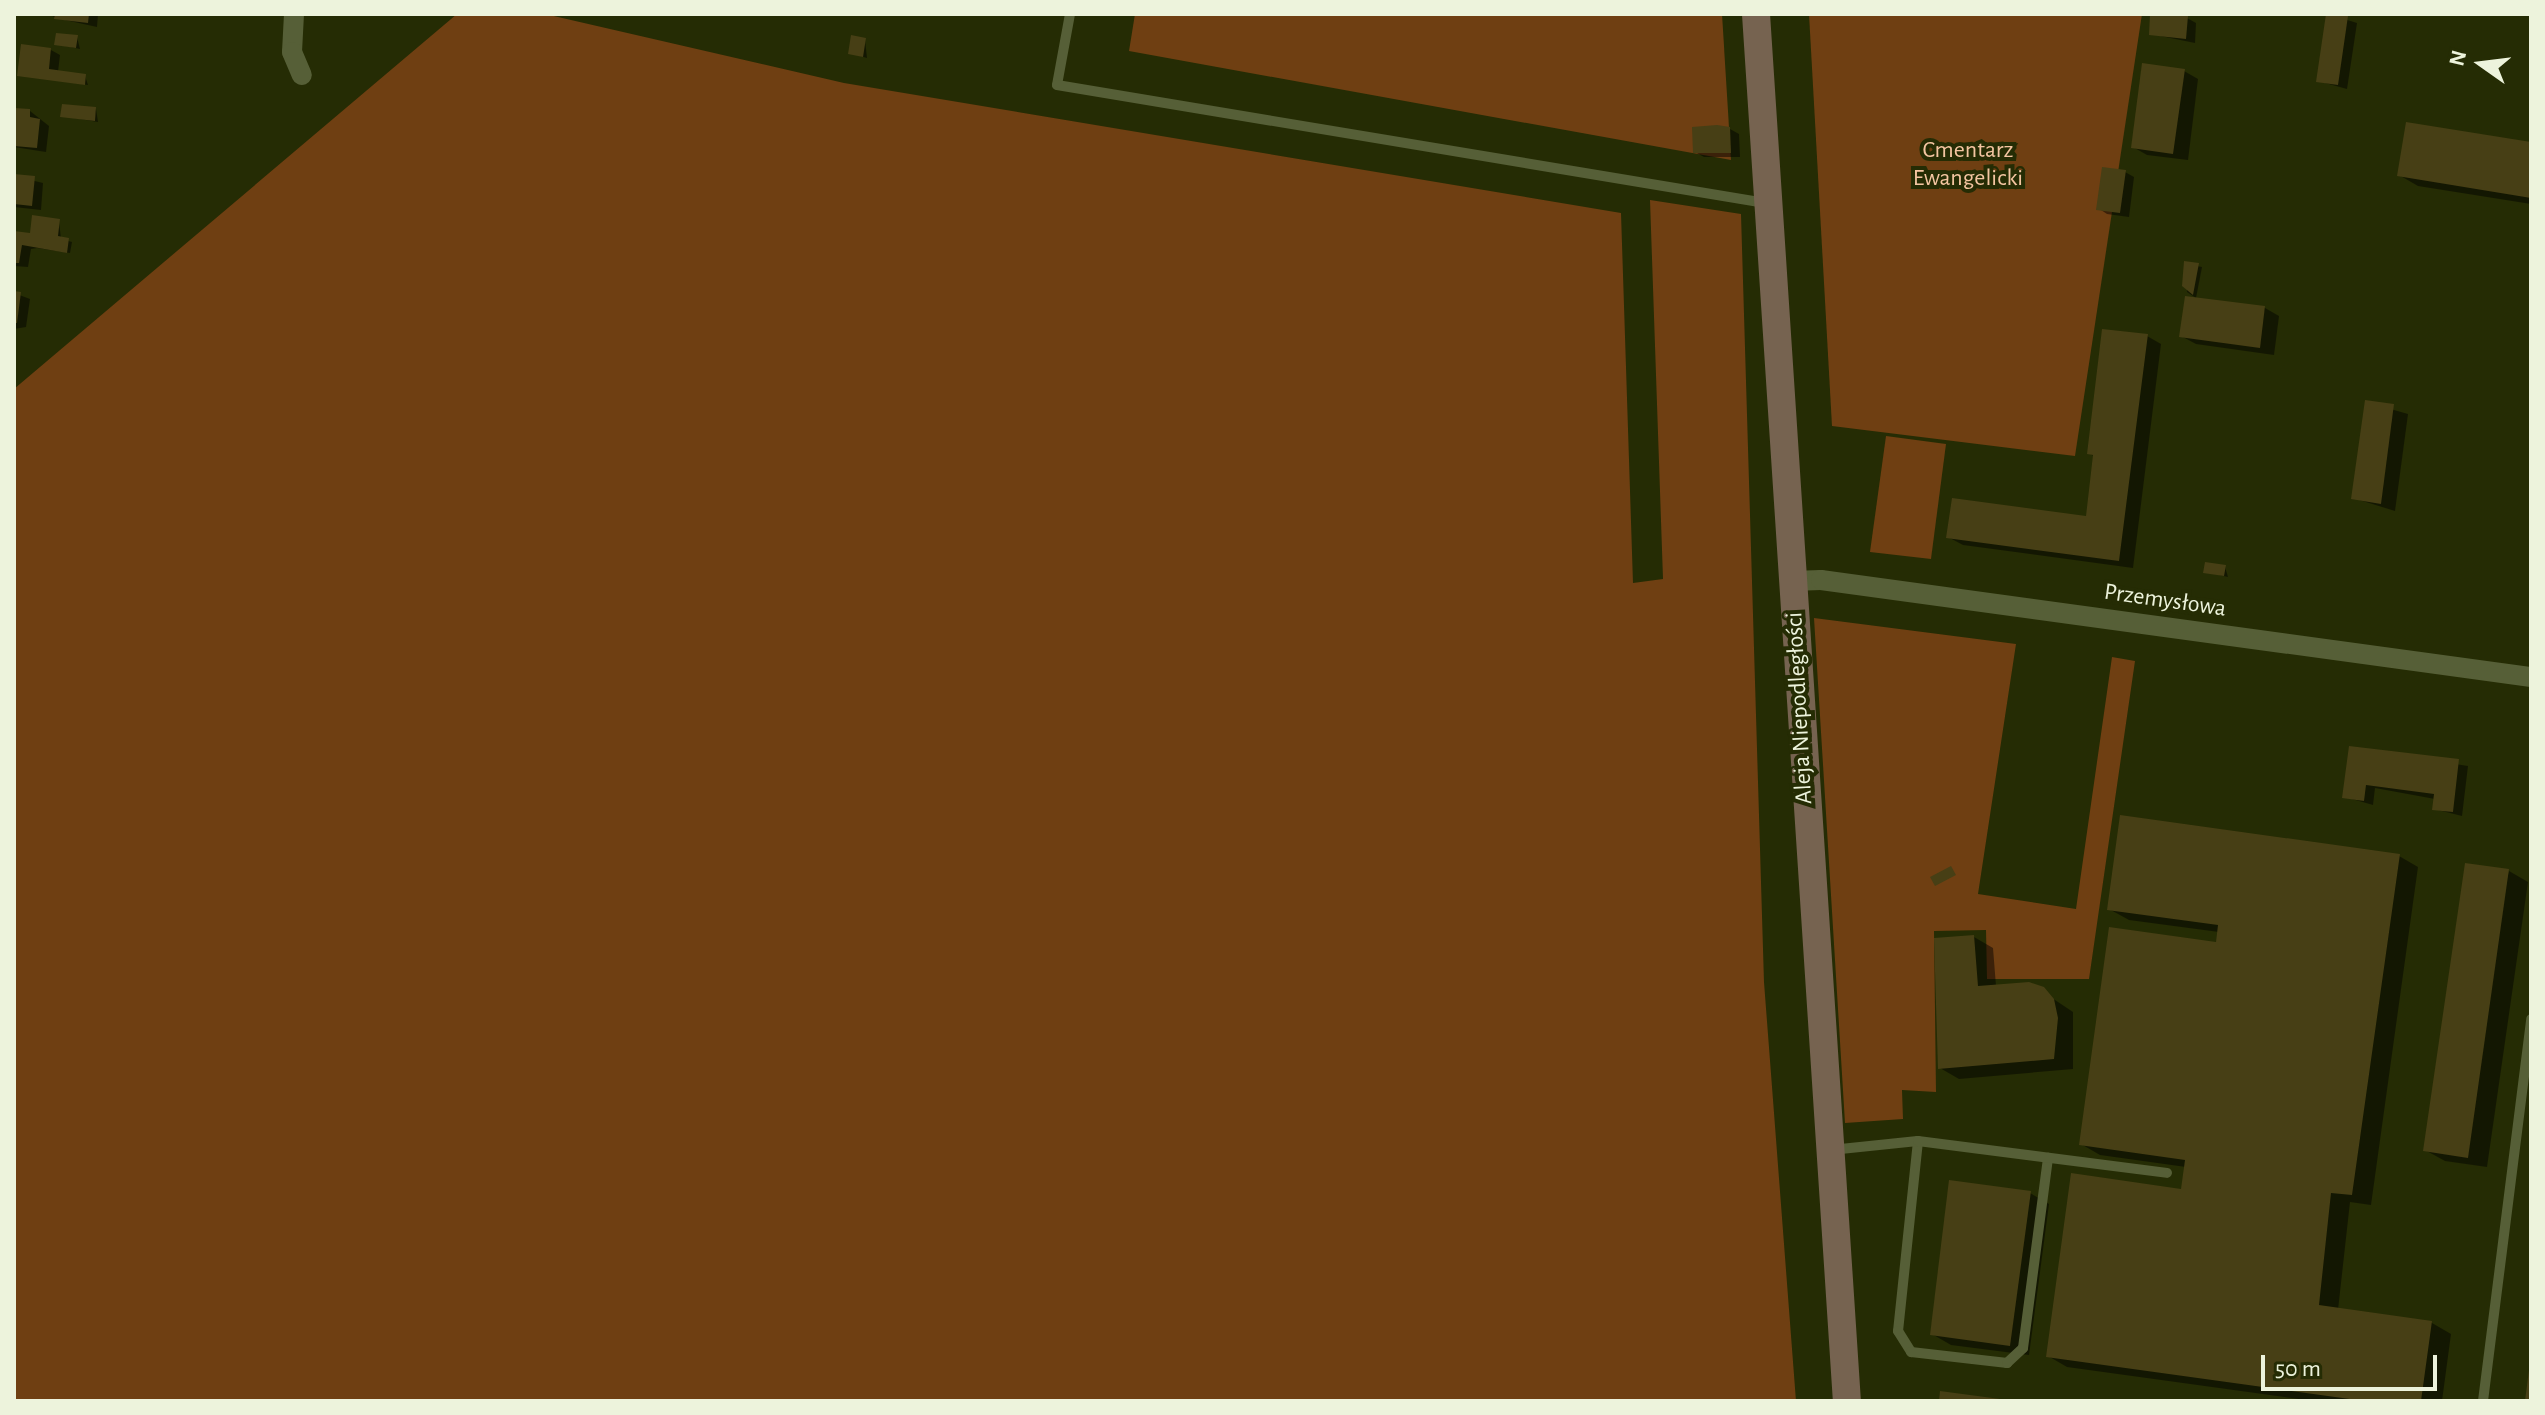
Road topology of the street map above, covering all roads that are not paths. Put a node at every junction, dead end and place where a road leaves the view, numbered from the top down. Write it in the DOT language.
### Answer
graph roads {
  1 [pos="294,14"];
  2 [pos="1070,14"];
  3 [pos="1756,14"];
  4 [pos="302,75"];
  5 [pos="1767,203"];
  6 [pos="1792,581"];
  7 [pos="2531,677"];
  8 [pos="2531,1019"];
  9 [pos="1918,1141"];
  10 [pos="1829,1150"];
  11 [pos="2048,1158"];
  12 [pos="2167,1173"];
  13 [pos="1847,1401"];
  14 [pos="2483,1401"];
  1 -- 4 [label="street"];
  2 -- 5 [label="lane"];
  3 -- 5 [label="main road, Aleja Niepodległości"];
  5 -- 6 [label="main road, Aleja Niepodległości"];
  6 -- 7 [label="street, Przemysłowa"];
  6 -- 10 [label="main road, Aleja Niepodległości"];
  8 -- 14 [label="lane"];
  9 -- 10 [label="lane"];
  9 -- 11 [label="lane"];
  9 -- 11 [label="lane"];
  10 -- 13 [label="main road, Aleja Niepodległości"];
  11 -- 12 [label="lane"];
}
